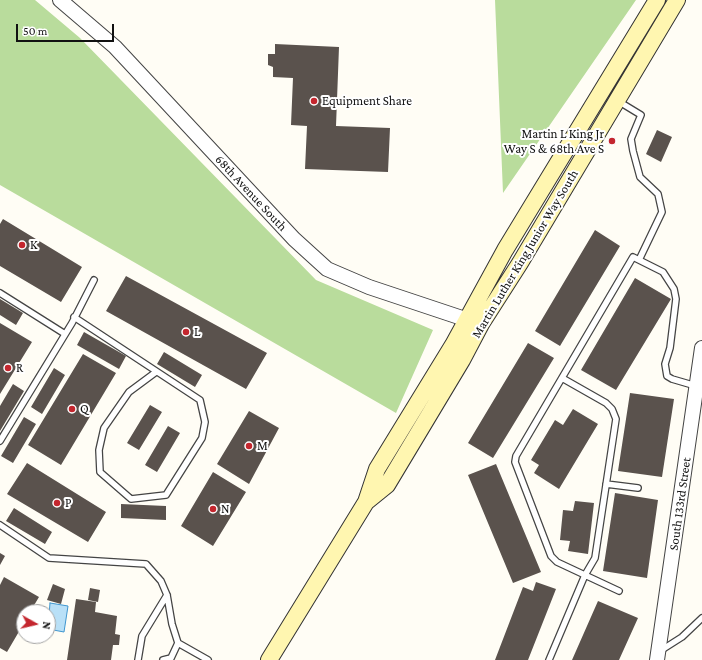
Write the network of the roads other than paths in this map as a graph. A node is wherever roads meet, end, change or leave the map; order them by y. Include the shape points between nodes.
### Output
1 (60, 0) edge
2 (656, 0) edge
3 (677, 0) edge
4 (616, 100) junction
5 (639, 260) junction
6 (94, 280) dead end
7 (0, 294) edge
8 (74, 317) junction
9 (474, 322) junction
10 (65, 334) junction
11 (702, 348) edge
12 (156, 372) junction
13 (562, 378) junction
14 (697, 386) junction
15 (0, 441) edge
16 (606, 484) junction
17 (638, 488) dead end
18 (0, 525) edge
19 (585, 575) junction
20 (619, 591) dead end
21 (167, 595) junction
22 (702, 618) edge
23 (178, 643) junction
24 (658, 656) edge
25 (173, 659) edge
26 (138, 660) edge
27 (163, 660) edge
28 (208, 660) edge
29 (269, 660) edge
30 (549, 660) edge

1 - 9 street, 68th Avenue South via 115,47 294,239 326,268 369,287
2 - 9 main road, Martin Luther King Junior Way South via 505,250
3 - 4 main road, Martin Luther King Junior Way South
4 - 5 lane via 642,115 631,139 633,151 640,177 658,194 662,212
4 - 9 main road, Martin Luther King Junior Way South via 524,257
5 - 13 lane via 634,257
5 - 14 lane via 662,272 674,289 676,299 666,364 667,376
6 - 8 lane
7 - 10 lane
8 - 10 lane
8 - 12 lane
9 - 29 main road, Martin Luther King Junior Way South via 462,360 387,485 366,502
10 - 15 lane
11 - 14 street, South 133rd Street
12 - 12 lane via 200,400 205,422 202,438 166,495 131,499 100,472 99,450 104,428 129,392
13 - 16 lane via 612,409 616,419
13 - 19 lane via 516,456 516,462 551,556 557,562
14 - 24 street, South 133rd Street
16 - 17 lane
16 - 19 lane via 595,558
18 - 21 lane via 49,558 146,564 161,581
19 - 20 lane
19 - 30 lane
21 - 23 lane
21 - 26 lane via 142,636
22 - 24 lane
23 - 25 lane
23 - 28 lane
25 - 27 lane

